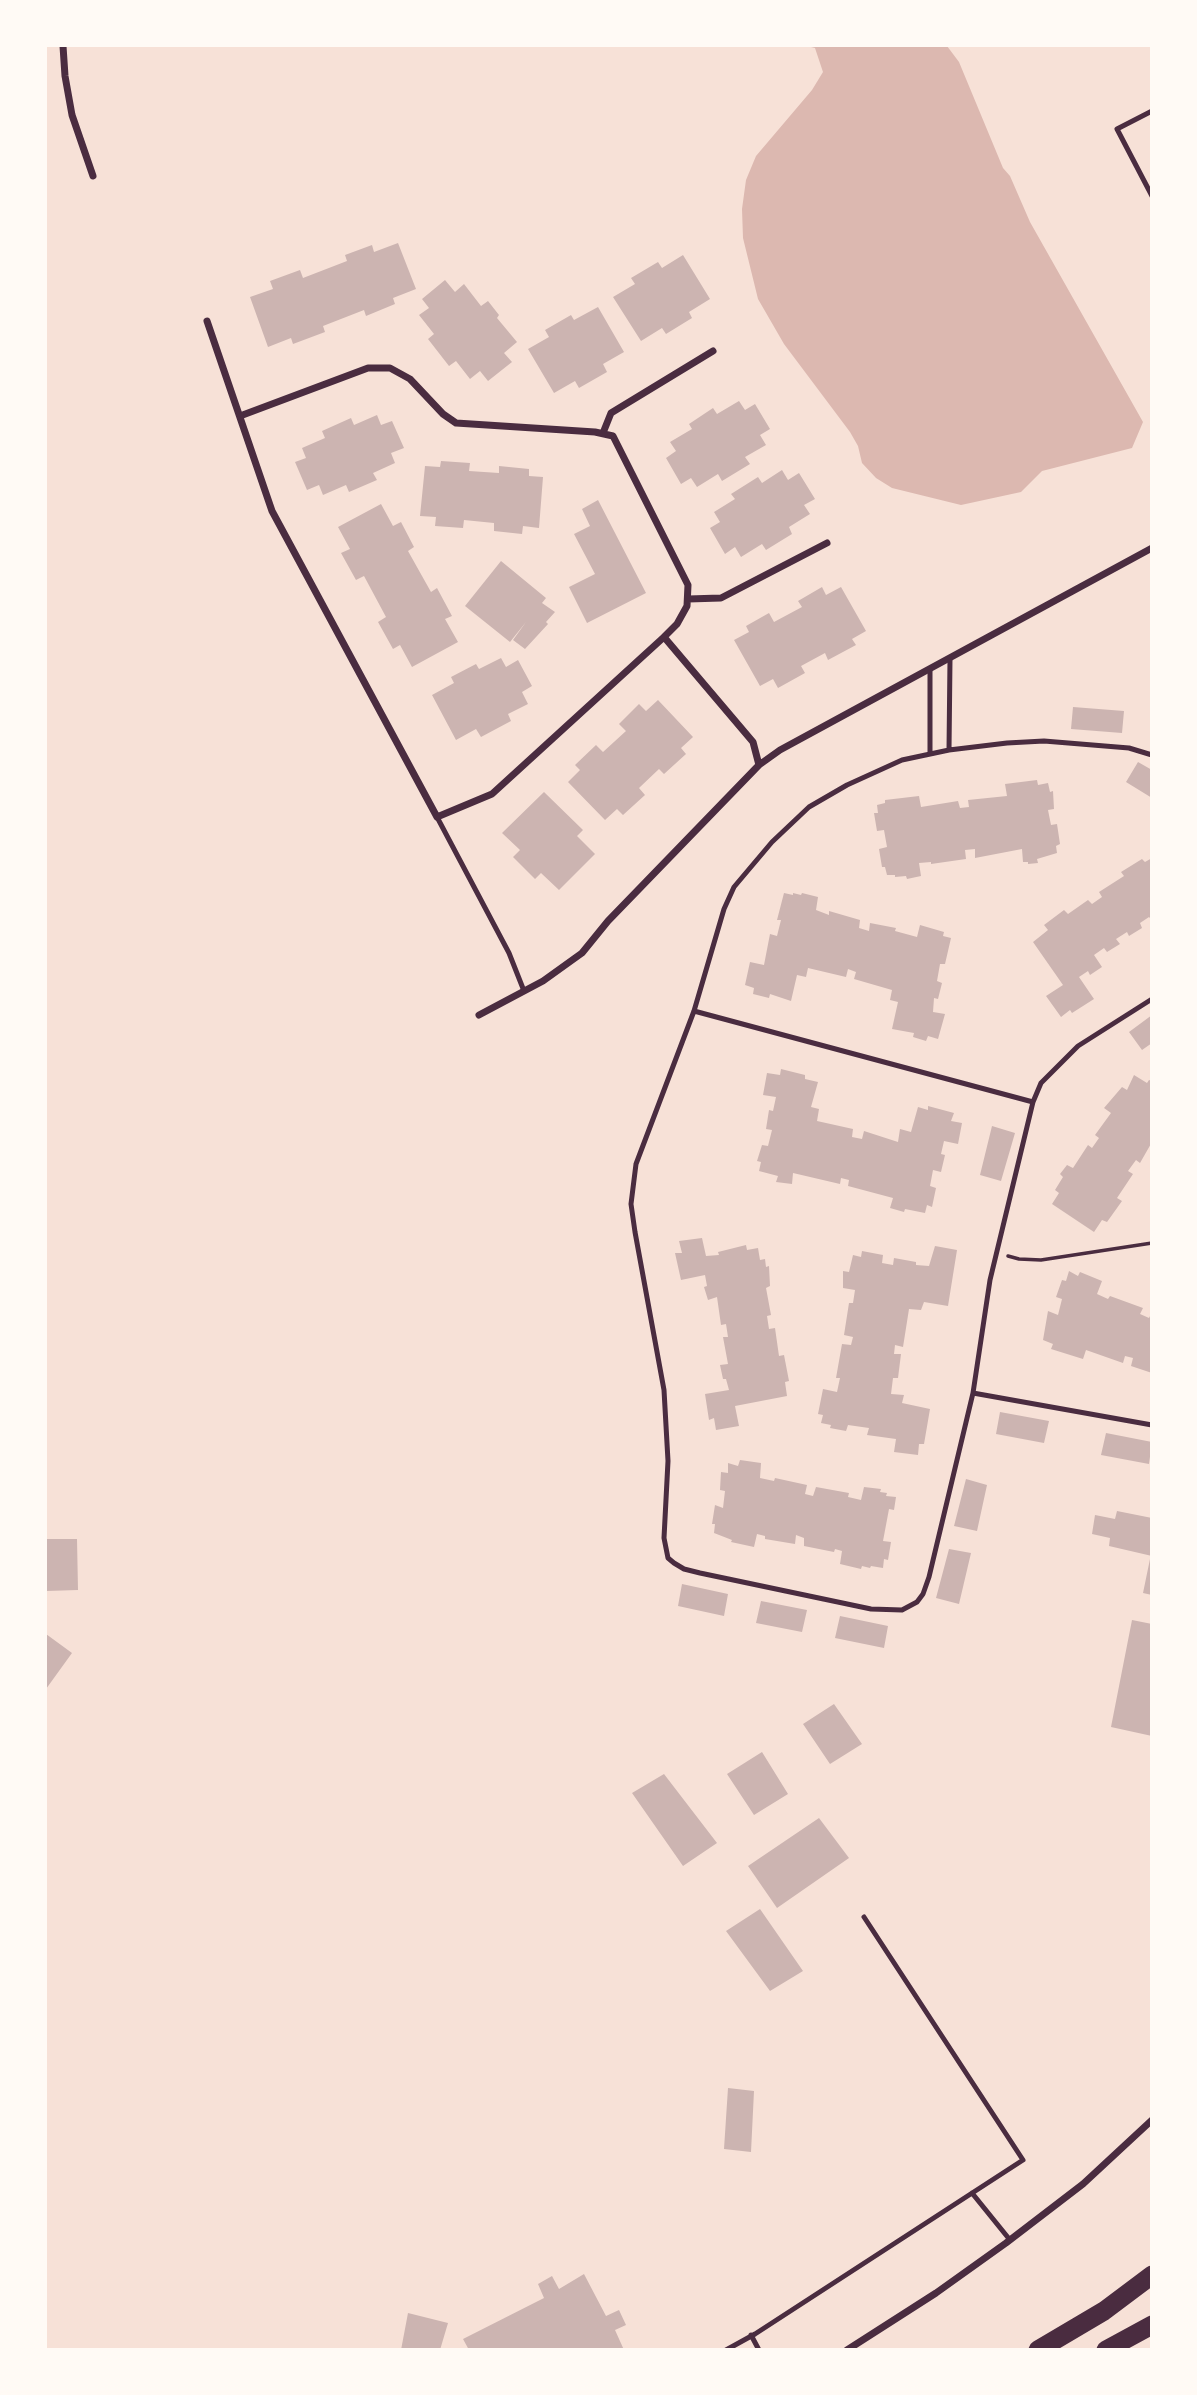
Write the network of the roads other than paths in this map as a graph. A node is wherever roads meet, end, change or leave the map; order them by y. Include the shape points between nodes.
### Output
1 (63, 46) edge
2 (1152, 111) edge
3 (93, 176) dead end
4 (1152, 196) edge
5 (207, 321) dead end
6 (713, 351) dead end
7 (240, 416) junction
8 (603, 433) junction
9 (827, 542) dead end
10 (1152, 548) edge
11 (688, 599) junction
12 (664, 637) junction
13 (950, 659) junction
14 (930, 669) junction
15 (949, 750) junction
16 (930, 753) junction
17 (1152, 755) edge
18 (759, 765) junction
19 (438, 817) junction
20 (524, 991) junction
21 (1152, 999) edge
22 (694, 1011) junction
23 (479, 1015) dead end
24 (1033, 1102) junction
25 (973, 1393) junction
26 (1152, 1425) edge
27 (864, 1917) dead end
28 (1152, 2120) edge
29 (972, 2193) junction
30 (1010, 2240) junction
31 (1152, 2275) edge
32 (1152, 2325) edge
33 (751, 2335) junction
34 (726, 2350) edge
35 (759, 2350) edge
36 (847, 2350) edge
37 (1038, 2350) edge
38 (1106, 2350) edge

1 - 3 street via 72,115
2 - 4 lane via 1117,129
5 - 7 street
6 - 8 street via 611,413
7 - 8 street via 368,368 390,368 410,379 456,423
7 - 19 street via 272,511
8 - 11 street via 613,436 620,449 688,585
9 - 11 street via 721,598
10 - 13 street
11 - 12 street via 677,624
12 - 18 street via 753,742
12 - 19 street via 492,794
13 - 14 street
13 - 15 lane
14 - 16 lane
14 - 18 street
15 - 16 lane
15 - 17 lane via 1044,741 1129,748
16 - 22 lane via 902,760 847,785 809,807 772,842 734,887
18 - 20 street via 582,953
19 - 20 lane
20 - 23 street
21 - 24 lane via 1078,1046 1041,1083
22 - 24 lane
22 - 25 lane via 636,1164 631,1204 664,1390 668,1461 664,1538 668,1558 684,1569 871,1609 910,1607 923,1594 929,1577
24 - 25 lane via 996,1253
25 - 26 lane
27 - 29 lane via 1023,2160
28 - 30 street via 1083,2184
29 - 30 lane
29 - 33 lane
30 - 36 street
31 - 37 highway via 1104,2311
32 - 38 highway
33 - 34 lane
33 - 35 lane

